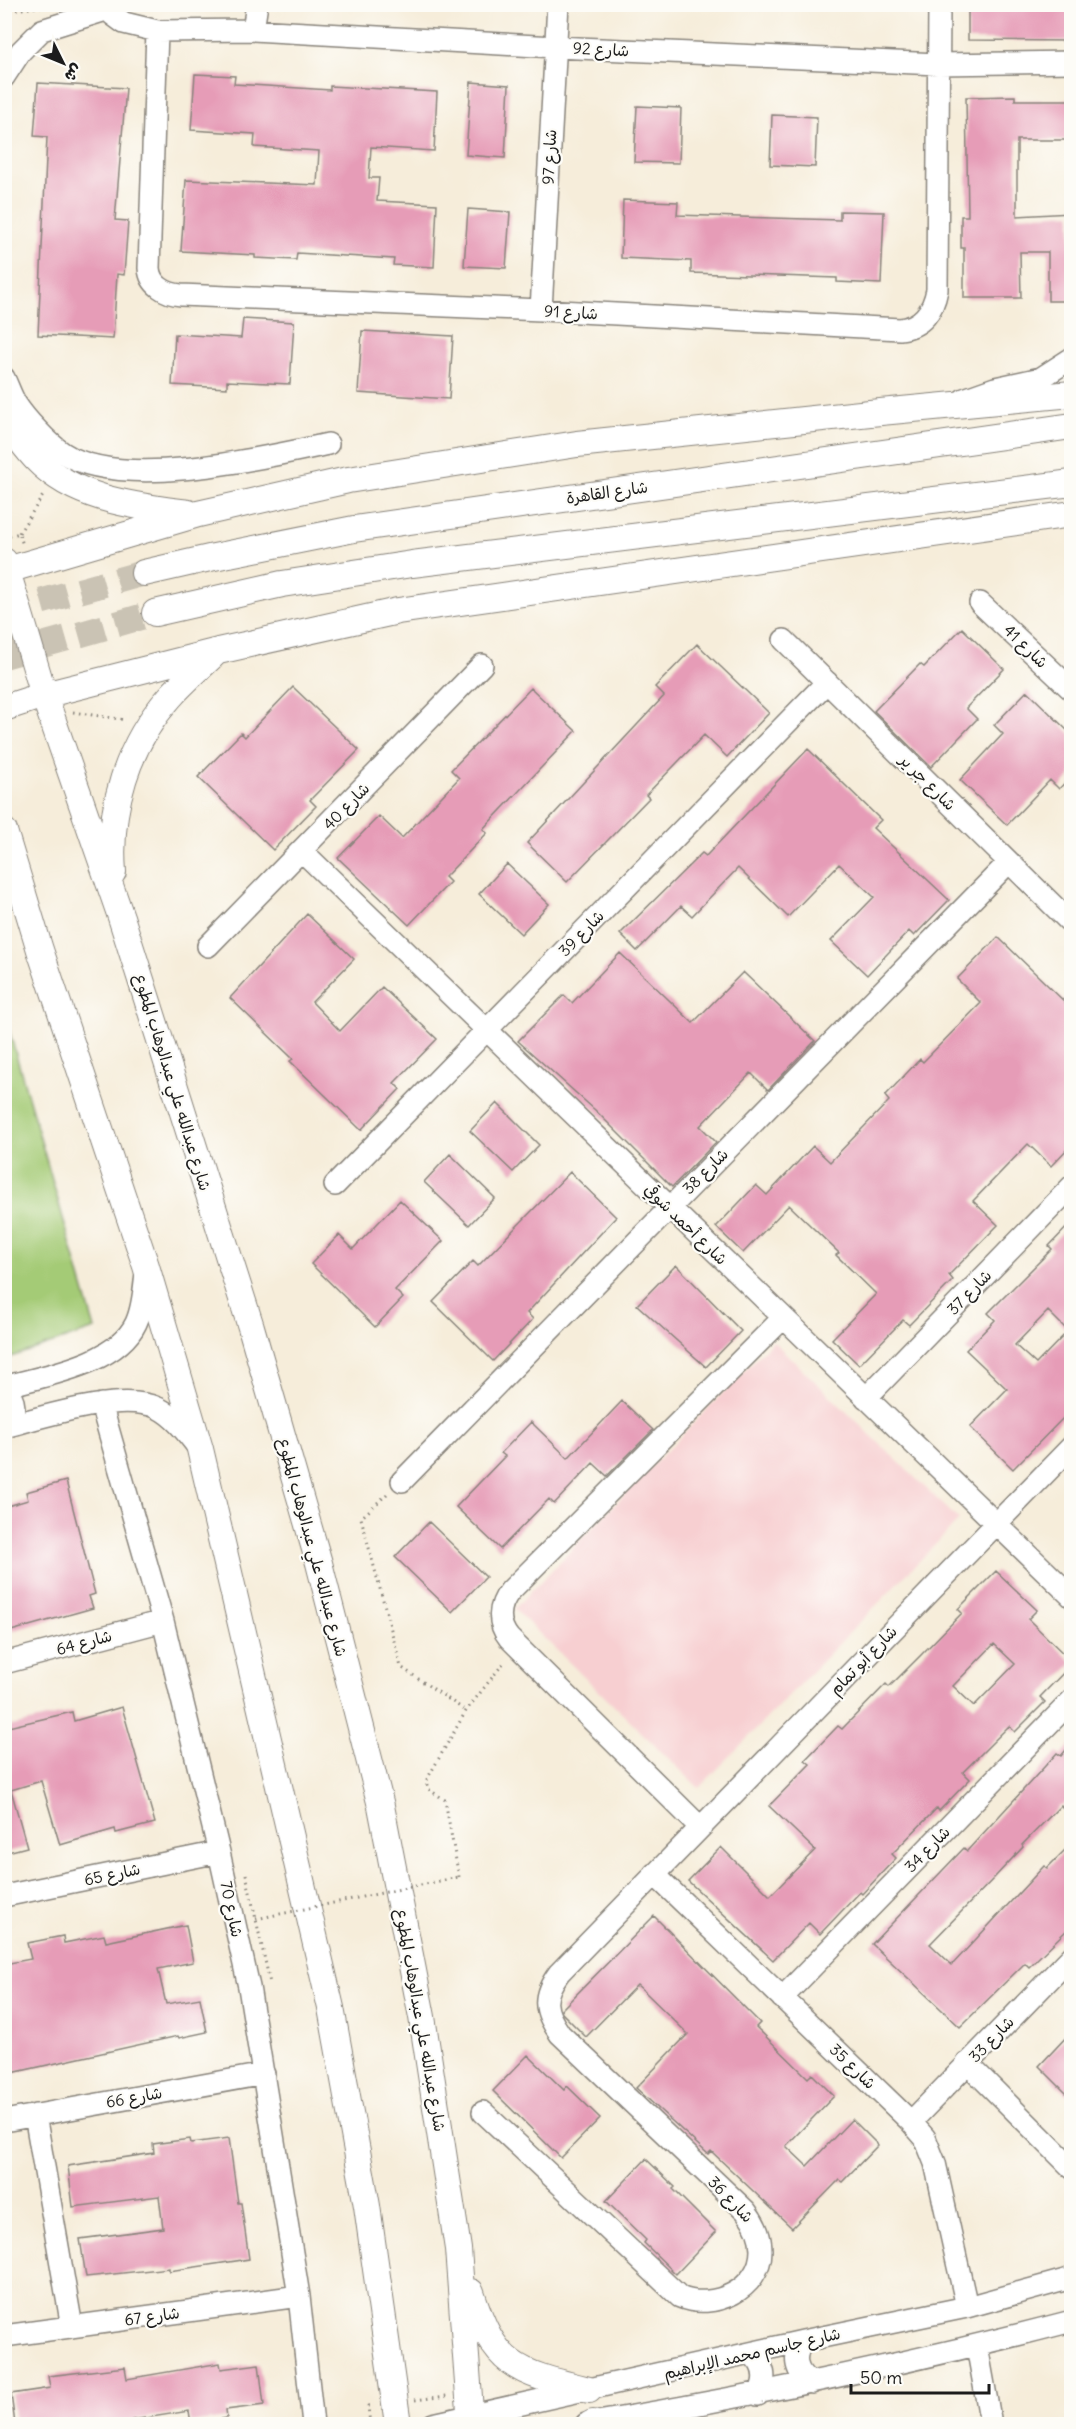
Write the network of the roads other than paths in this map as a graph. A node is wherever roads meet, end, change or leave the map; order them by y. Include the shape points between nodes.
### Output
1 (256, 4) edge
2 (558, 4) edge
3 (939, 4) edge
4 (108, 7) edge
5 (253, 30) junction
6 (157, 31) junction
7 (555, 47) junction
8 (1071, 62) edge
9 (938, 64) junction
10 (4, 77) edge
11 (541, 310) junction
12 (1071, 358) edge
13 (4, 378) edge
14 (1041, 378) junction
15 (1071, 378) edge
16 (1071, 394) edge
17 (951, 405) junction
18 (4, 418) edge
19 (1071, 426) edge
20 (328, 444) dead end
21 (1071, 483) edge
22 (198, 514) junction
23 (1071, 514) edge
24 (5, 567) edge
25 (144, 573) tunnel mouth
26 (980, 603) dead end
27 (154, 613) tunnel mouth
28 (783, 640) dead end
29 (218, 651) junction
30 (482, 665) dead end
31 (827, 682) junction
32 (1071, 690) edge
33 (44, 695) junction
34 (4, 708) edge
35 (4, 831) edge
36 (302, 851) junction
37 (1009, 862) junction
38 (4, 888) edge
39 (121, 917) junction
40 (1071, 924) edge
41 (208, 946) dead end
42 (40, 950) junction
43 (486, 1030) junction
44 (335, 1185) dead end
45 (1071, 1186) edge
46 (669, 1208) junction
47 (146, 1266) junction
48 (783, 1318) junction
49 (4, 1387) edge
50 (866, 1398) junction
51 (102, 1404) junction
52 (5, 1427) edge
53 (1071, 1446) edge
54 (200, 1449) junction
55 (402, 1481) road end
56 (996, 1524) junction
57 (1071, 1597) edge
58 (163, 1621) junction
59 (4, 1663) edge
60 (1071, 1700) edge
61 (700, 1827) junction
62 (219, 1852) junction
63 (654, 1874) junction
64 (4, 1896) edge
65 (1071, 1956) edge
66 (782, 1998) junction
67 (967, 2063) junction
68 (264, 2074) junction
69 (483, 2112) dead end
70 (35, 2115) junction
71 (4, 2121) edge
72 (911, 2122) junction
73 (1071, 2168) edge
74 (458, 2249) junction
75 (1071, 2278) edge
76 (299, 2296) junction
77 (967, 2307) junction
78 (1071, 2321) edge
79 (72, 2327) junction
80 (4, 2336) edge
81 (802, 2341) junction
82 (977, 2346) junction
83 (750, 2353) junction
84 (812, 2383) junction
85 (589, 2390) junction
86 (758, 2394) junction
87 (470, 2411) edge
88 (397, 2413) edge
89 (313, 2424) edge
90 (432, 2424) edge
91 (590, 2424) edge
92 (991, 2424) edge

1 - 5 street
2 - 7 street, شارع 97
3 - 9 street, شارع 91
4 - 6 street, شارع 92 via 131,25
4 - 10 street via 42,30 21,51
5 - 6 street, شارع 92
5 - 7 street, شارع 92
6 - 11 street, شارع 91 via 149,268 160,288 181,295
7 - 9 street, شارع 92
7 - 11 street, شارع 97
8 - 9 street, شارع 92
9 - 11 street, شارع 91 via 937,290 927,316 916,325 900,329
12 - 14 street
13 - 20 street via 16,404 44,436 63,453 88,464 128,470 180,468
14 - 15 street
14 - 17 street via 995,388
16 - 17 main road
17 - 22 main road via 577,444 348,480
18 - 22 main road via 36,459 55,476 79,488 124,504
19 - 25 main road, شارع القاهرة via 354,529
21 - 27 main road via 412,564 282,584
22 - 24 main road
23 - 29 main road via 488,596 398,611
24 - 33 main road, شارع عبدالله علي عبدالوهاب المطوع
26 - 32 street, شارع 41
28 - 31 street, شارع جر ير
29 - 33 main road
29 - 39 main road via 170,697 149,724 121,784 111,850
30 - 36 street, شارع 40
31 - 37 street, شارع جر ير
31 - 43 street, شارع 39
33 - 34 main road
33 - 39 main road, شارع عبدالله علي عبدالوهاب المطوع
35 - 42 main road
36 - 41 street, شارع 40
36 - 43 street, شارع أحمد شوقي
37 - 40 street, شارع جر ير
37 - 46 street, شارع 38
38 - 42 main road
39 - 74 main road, شارع عبدالله علي عبدالوهاب المطوع via 254,1338 320,1563 381,1806 418,1994
42 - 47 main road
43 - 44 street, شارع 39
43 - 46 street, شارع أحمد شوقي
45 - 50 street, شارع 37
46 - 48 street, شارع أحمد شوقي
46 - 55 street, شارع 38
47 - 49 street via 140,1313 120,1345 99,1359
47 - 54 main road
48 - 50 street, شارع أحمد شوقي
48 - 61 street via 505,1598 500,1613 504,1631 517,1646
49 - 52 street via 15,1406
50 - 56 street, شارع أحمد شوقي
51 - 52 street
51 - 54 street via 130,1401 159,1408
51 - 58 street, شارع 70
53 - 56 street, شارع أبو تمام
54 - 88 main road via 331,2008 367,2206
56 - 57 street, شارع أحمد شوقي
56 - 61 street, شارع أبو تمام
58 - 59 street, شارع 64
58 - 62 street, شارع 70
60 - 66 street, شارع 34
61 - 63 street, شارع أبو تمام
62 - 64 street, شارع 65
62 - 68 street, شارع 70
63 - 66 street, شارع 35
63 - 69 street, شارع 36 via 559,1972 547,1994 549,2015 566,2040 746,2211 759,2236 761,2251 755,2272 739,2289 717,2301 692,2302 680,2297
65 - 67 street, شارع 33
66 - 72 street, شارع 35
67 - 72 street, شارع 33
67 - 73 street
68 - 70 street, شارع 66
68 - 76 street, شارع 70
70 - 71 street, شارع 66
70 - 79 street
72 - 77 street, شارع 35 via 925,2138 935,2163
74 - 85 main road via 481,2322 502,2355 530,2374
74 - 87 main road, شارع عبدالله علي عبدالوهاب المطوع
75 - 77 street, شارع جاسم محمد الإبراهيم
76 - 79 street, شارع 67
76 - 89 street, شارع 70
77 - 81 street, شارع جاسم محمد الإبراهيم
78 - 82 street
79 - 80 street, شارع 67
81 - 83 street, شارع جاسم محمد الإبراهيم
81 - 84 street via 796,2364
82 - 84 street
82 - 92 street
83 - 85 street, شارع جاسم محمد الإبراهيم
83 - 86 street via 764,2372
84 - 86 street
85 - 87 street, شارع جاسم محمد الإبراهيم
86 - 91 street
87 - 90 street, شارع جاسم محمد الإبراهيم

